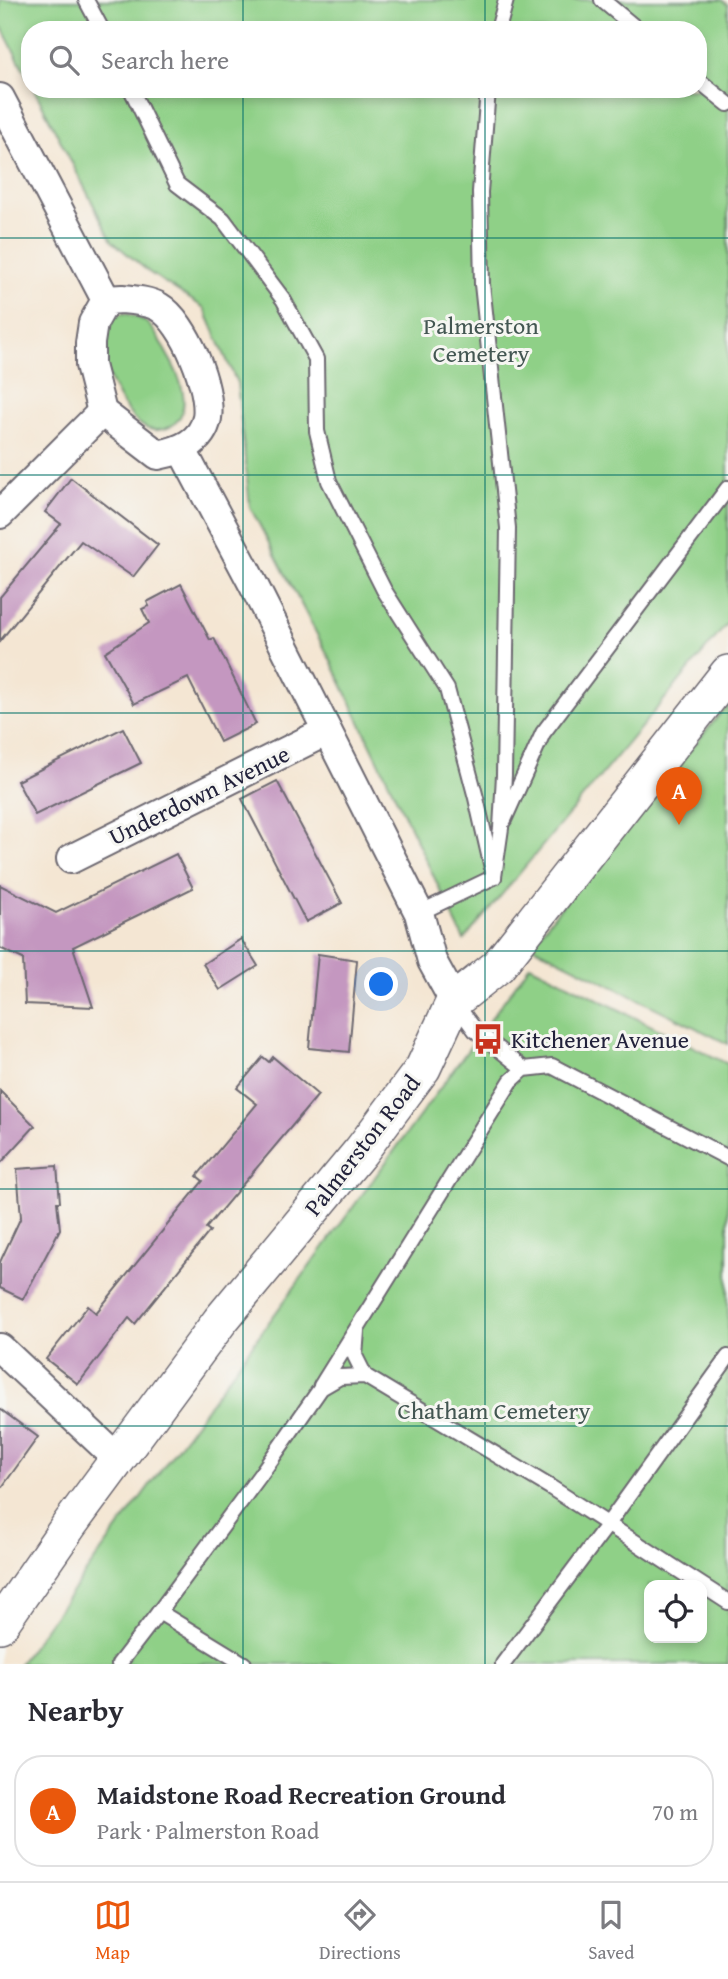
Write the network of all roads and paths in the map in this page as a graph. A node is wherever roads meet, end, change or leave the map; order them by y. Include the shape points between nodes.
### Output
1 (86, 0) edge
2 (506, 0) edge
3 (602, 0) edge
4 (97, 21) edge
5 (500, 21) edge
6 (627, 21) edge
7 (707, 87) edge
8 (0, 98) edge
9 (135, 98) edge
10 (487, 98) edge
11 (728, 104) edge
12 (106, 300) junction
13 (102, 412) junction
14 (182, 450) junction
15 (728, 488) edge
16 (0, 514) edge
17 (728, 673) edge
18 (327, 731) junction
19 (501, 828) junction
20 (71, 859) dead end
21 (494, 877) junction
22 (419, 913) junction
23 (454, 1001) junction
24 (524, 1069) junction
25 (728, 1157) edge
26 (358, 1328) junction
27 (0, 1348) edge
28 (728, 1357) edge
29 (365, 1376) junction
30 (321, 1388) junction
31 (118, 1459) junction
32 (608, 1524) junction
33 (728, 1602) edge
34 (159, 1612) junction
35 (0, 1625) edge
36 (119, 1664) edge
37 (244, 1664) edge
38 (503, 1664) edge

1 - 4 lane
2 - 5 lane
3 - 6 lane
7 - 11 lane
8 - 12 street
9 - 21 lane via 177,184 223,219 283,299 316,359 317,430 329,481 384,590 447,690
10 - 19 lane via 480,192 482,284 508,528
12 - 13 street via 93,323 90,343 90,365
12 - 14 street via 159,307 197,360 207,418 198,436
13 - 14 street via 158,455
13 - 16 street
14 - 18 street
15 - 19 lane via 543,733
17 - 23 street, Palmerston Road via 498,966
18 - 20 street, Underdown Avenue
18 - 22 street
19 - 21 lane
21 - 22 lane
22 - 23 street via 432,961
23 - 24 lane via 475,1030
23 - 31 street, Palmerston Road via 423,1068 361,1151 220,1321
24 - 25 lane via 552,1066
24 - 26 lane via 511,1081
26 - 29 lane via 355,1356
26 - 30 lane
27 - 31 street
28 - 32 lane
29 - 30 lane via 340,1377
29 - 32 lane
30 - 34 lane
31 - 35 street, Palmerston Road
32 - 33 lane
32 - 38 lane
34 - 36 lane
34 - 37 lane

